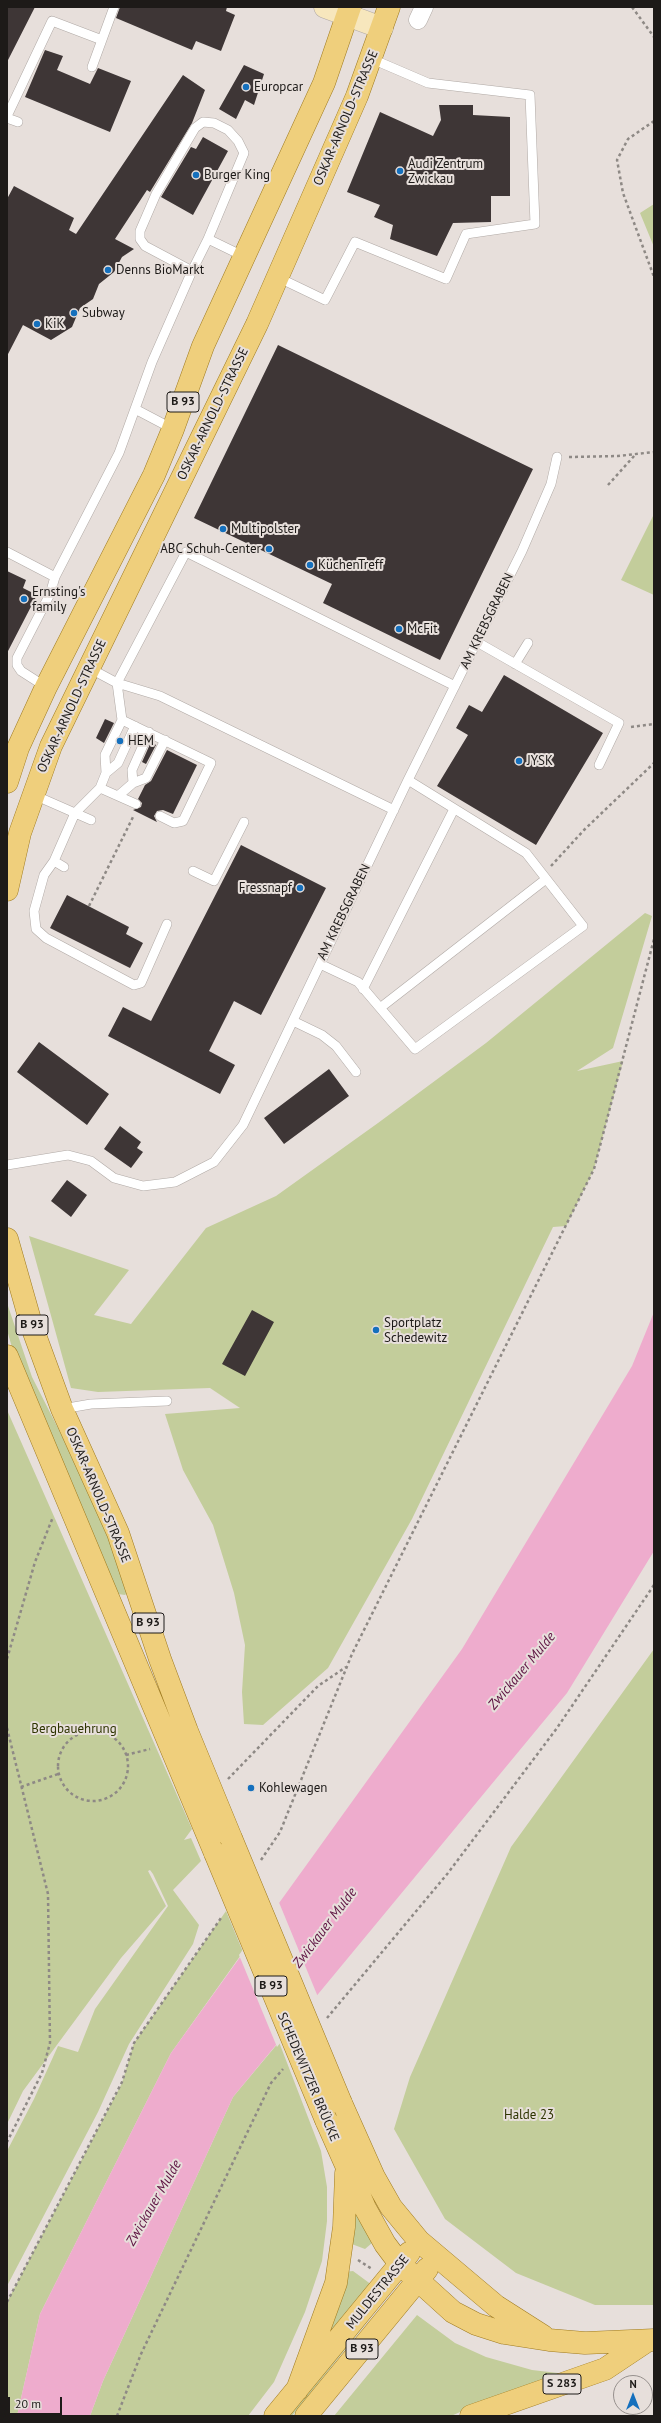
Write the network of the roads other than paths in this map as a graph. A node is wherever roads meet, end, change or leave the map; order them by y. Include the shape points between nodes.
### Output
1 (114, 7) edge
2 (325, 7) edge
3 (389, 7) edge
4 (349, 12) edge
5 (382, 28) junction
6 (102, 40) junction
7 (372, 59) junction
8 (92, 67) dead end
9 (7, 117) edge
10 (18, 122) dead end
11 (208, 239) junction
12 (243, 256) junction
13 (192, 271) junction
14 (277, 277) junction
15 (135, 409) junction
16 (174, 429) junction
17 (557, 457) road end
18 (7, 552) edge
19 (55, 577) junction
20 (477, 642) junction
21 (528, 642) dead end
22 (515, 664) junction
23 (89, 668) junction
24 (117, 683) junction
25 (455, 686) junction
26 (46, 687) junction
27 (122, 720) junction
28 (135, 726) junction
29 (149, 732) junction
30 (166, 740) junction
31 (599, 765) dead end
32 (106, 773) junction
33 (408, 780) junction
34 (7, 782) edge
35 (133, 783) junction
36 (100, 788) junction
37 (32, 795) junction
38 (118, 796) junction
39 (136, 808) road end
40 (454, 809) junction
41 (394, 810) junction
42 (75, 813) junction
43 (160, 816) dead end
44 (91, 820) dead end
45 (244, 822) dead end
46 (54, 861) junction
47 (64, 867) dead end
48 (193, 871) dead end
49 (545, 877) junction
50 (7, 890) edge
51 (167, 924) dead end
52 (320, 964) junction
53 (364, 989) junction
54 (380, 1008) junction
55 (293, 1021) junction
56 (356, 1072) dead end
57 (7, 1165) edge
58 (7, 1239) edge
59 (7, 1356) edge
60 (167, 1401) dead end
61 (62, 1409) junction
62 (231, 1838) joint
63 (346, 2168) junction
64 (419, 2241) junction
65 (436, 2258) junction
66 (400, 2264) junction
67 (417, 2281) junction
68 (549, 2340) junction
69 (651, 2340) edge
70 (297, 2390) junction
71 (275, 2416) edge
72 (306, 2416) edge
73 (471, 2416) edge

1 - 6 lane
2 - 4 main road
3 - 5 main road, B 93
4 - 5 main road
4 - 12 main road, OSKAR-ARNOLD-STRASSE / B 93 via 324,82
5 - 7 main road, OSKAR-ARNOLD-STRASSE / B 93
6 - 8 lane
6 - 9 lane via 52,21
7 - 14 main road, OSKAR-ARNOLD-STRASSE / B 93
7 - 14 lane via 428,83 530,95 535,224 466,234 446,279 355,242 325,300
9 - 10 lane
11 - 12 lane
11 - 13 lane
11 - 13 lane via 244,153 228,130 214,123 203,122 195,128 156,194 140,231 140,239 145,246
12 - 16 main road, OSKAR-ARNOLD-STRASSE / B 93 via 203,346
13 - 15 lane via 157,349
14 - 23 main road, OSKAR-ARNOLD-STRASSE / B 93 via 257,324
15 - 16 lane
15 - 19 lane via 119,453
16 - 26 main road, OSKAR-ARNOLD-STRASSE / B 93 via 154,475
17 - 20 lane, AM KREBSGRABEN via 551,484 522,551
18 - 19 lane
19 - 26 lane via 50,594 17,658 17,665 21,671
20 - 22 lane
20 - 25 lane, AM KREBSGRABEN
21 - 22 lane
22 - 31 lane via 619,723
23 - 24 lane
23 - 37 main road, OSKAR-ARNOLD-STRASSE / B 93 via 51,746
24 - 25 lane via 186,552
24 - 27 lane
24 - 41 lane via 160,696
25 - 33 lane, AM KREBSGRABEN
26 - 34 main road, OSKAR-ARNOLD-STRASSE / B 93 via 18,748
27 - 28 lane
27 - 32 lane via 105,755
28 - 29 lane
28 - 32 lane via 118,763
29 - 30 lane
29 - 35 lane via 132,770
30 - 35 lane via 146,778
30 - 43 lane via 211,763 183,821 174,823
32 - 36 lane
33 - 40 lane
33 - 41 lane, AM KREBSGRABEN
35 - 38 lane
36 - 38 lane
36 - 42 lane
37 - 42 lane
37 - 50 main road, OSKAR-ARNOLD-STRASSE / B 93
38 - 39 lane
40 - 49 lane via 526,853
40 - 53 lane
41 - 52 lane, AM KREBSGRABEN
42 - 44 lane
42 - 46 lane
45 - 48 lane via 214,882
46 - 47 lane
46 - 51 lane via 44,876 34,911 36,929 46,938 134,985 141,982
49 - 54 lane
49 - 54 lane via 583,926 415,1049
52 - 53 lane via 358,982
52 - 55 lane, AM KREBSGRABEN
53 - 54 lane
55 - 56 lane via 322,1035 336,1046
55 - 57 lane, AM KREBSGRABEN via 243,1125 214,1162 175,1182 143,1186 114,1178 91,1161 68,1155
58 - 61 main road, OSKAR-ARNOLD-STRASSE / B 93 via 32,1327
59 - 63 main road, SCHEDEWITZER BRÜCKE / B 93, bridge
60 - 61 lane via 91,1404
61 - 62 main road, OSKAR-ARNOLD-STRASSE / B 93 via 118,1533 160,1659
62 - 64 main road, SCHEDEWITZER BRÜCKE / B 93, bridge via 377,2183 391,2207
63 - 66 main road, B 93 via 378,2234
63 - 70 main road, B 93 via 344,2227 336,2283
64 - 65 main road, B 93
64 - 66 main road, MULDESTRASSE / B 93
65 - 67 main road, MULDESTRASSE / B 93
65 - 68 main road via 496,2306
66 - 67 main road, B 93
66 - 70 main road, MULDESTRASSE / B 93
67 - 68 main road via 453,2312 476,2324 504,2333
67 - 72 main road, MULDESTRASSE / B 93
68 - 69 main road via 584,2343
69 - 73 main road, S 283 via 605,2369
70 - 71 main road, MULDESTRASSE / B 93

